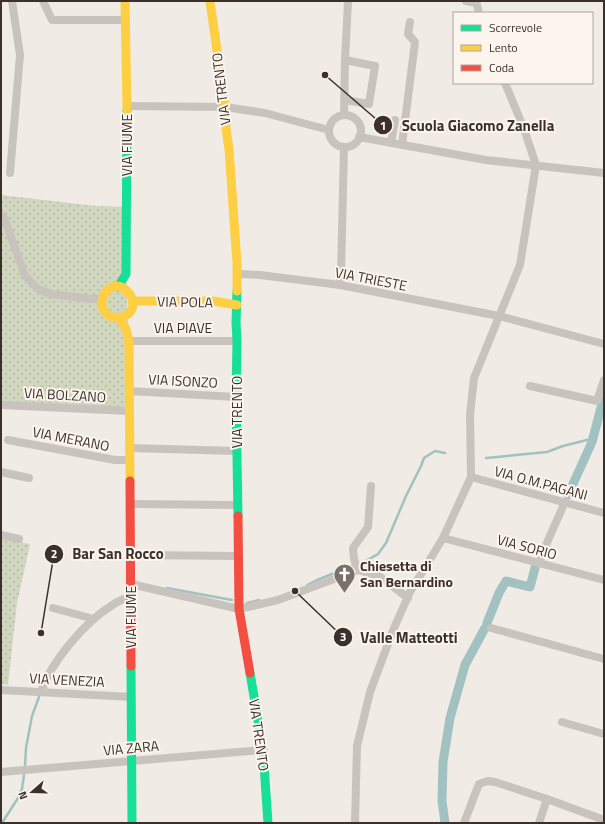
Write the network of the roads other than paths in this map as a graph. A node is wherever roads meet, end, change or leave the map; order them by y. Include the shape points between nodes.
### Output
1 (12, 1) edge
2 (43, 1) edge
3 (125, 1) edge
4 (210, 1) edge
5 (348, 1) edge
6 (466, 1) edge
7 (476, 2) edge
8 (478, 12) edge
9 (126, 20) junction
10 (410, 22) dead end
11 (345, 60) junction
12 (505, 84) edge
13 (345, 100) junction
14 (127, 106) junction
15 (225, 108) junction
16 (344, 115) junction
17 (395, 120) dead end
18 (329, 130) junction
19 (359, 137) junction
20 (390, 143) junction
21 (402, 145) junction
22 (344, 147) junction
23 (536, 165) junction
24 (10, 173) dead end
25 (604, 173) edge
26 (1, 215) edge
27 (237, 274) junction
28 (340, 285) junction
29 (118, 287) junction
30 (102, 299) junction
31 (133, 301) junction
32 (237, 305) junction
33 (500, 316) junction
34 (119, 318) junction
35 (129, 341) junction
36 (237, 341) junction
37 (604, 344) edge
38 (604, 380) edge
39 (530, 386) dead end
40 (129, 391) junction
41 (236, 397) junction
42 (1, 405) edge
43 (129, 411) junction
44 (8, 440) dead end
45 (129, 448) junction
46 (237, 451) junction
47 (130, 460) junction
48 (1, 472) edge
49 (29, 478) dead end
50 (471, 478) junction
51 (371, 486) dead end
52 (565, 502) junction
53 (131, 504) junction
54 (238, 505) junction
55 (604, 513) edge
56 (1, 535) edge
57 (443, 538) junction
58 (19, 539) dead end
59 (130, 555) junction
60 (238, 556) junction
61 (539, 563) junction
62 (358, 570) junction
63 (604, 580) edge
64 (132, 584) junction
65 (131, 598) junction
66 (408, 598) junction
67 (53, 608) dead end
68 (239, 609) junction
69 (94, 619) junction
70 (491, 628) dead end
71 (604, 659) edge
72 (1, 690) edge
73 (41, 692) junction
74 (132, 697) junction
75 (562, 722) dead end
76 (604, 734) edge
77 (264, 750) junction
78 (132, 761) junction
79 (1, 772) edge
80 (547, 799) junction
81 (598, 820) edge
82 (132, 823) edge
83 (268, 823) edge
84 (355, 823) edge
85 (464, 823) edge
86 (539, 823) edge

1 - 24 street via 20,55
2 - 9 street via 52,20
3 - 9 street, VIA FIUME
4 - 15 street, VIA TRENTO
5 - 11 street
6 - 7 street
7 - 8 street
9 - 14 street, VIA FIUME
10 - 21 street via 408,34 415,42
11 - 13 street
11 - 13 street via 375,66 369,104
12 - 23 street
13 - 16 street
14 - 15 street
14 - 29 street, VIA FIUME via 126,274
15 - 18 street via 265,113
15 - 27 street, VIA TRENTO
16 - 18 street via 330,124
16 - 19 street via 358,123
17 - 20 street
18 - 22 street via 332,142
19 - 20 street
19 - 22 street via 350,147
20 - 21 street
21 - 23 street via 486,160
22 - 28 street
23 - 25 street
23 - 33 street via 520,265
26 - 30 street via 25,276 38,288 50,294
27 - 28 street, VIA TRIESTE
27 - 32 street, VIA TRENTO
28 - 33 street, VIA TRIESTE
29 - 30 street via 108,290
29 - 31 street via 129,291
30 - 34 street via 103,310 111,317
31 - 32 street, VIA POLA via 213,301
31 - 34 street via 131,311
32 - 36 street, VIA TRENTO
33 - 37 street, VIA TRIESTE
33 - 50 street via 474,378 470,416
34 - 35 street, VIA FIUME via 126,329
35 - 36 street, VIA PIAVE
35 - 40 street, VIA FIUME
36 - 41 street, VIA TRENTO
38 - 39 street via 597,401
40 - 41 street, VIA ISONZO
40 - 43 street, VIA FIUME
41 - 46 street, VIA TRENTO
42 - 43 street, VIA BOLZANO
43 - 45 street, VIA FIUME
44 - 47 street, VIA MERANO via 115,460
45 - 46 street
45 - 47 street, VIA FIUME
46 - 54 street, VIA TRENTO
47 - 53 street, VIA FIUME
48 - 49 street
50 - 52 street, VIA O.M.PAGANI
50 - 57 street
51 - 62 street via 368,527 353,548
52 - 55 street, VIA O.M.PAGANI
52 - 61 street
53 - 54 street
53 - 59 street, VIA FIUME
54 - 60 street, VIA TRENTO
56 - 58 street
57 - 61 street, VIA SORIO
57 - 66 street
59 - 60 street
59 - 64 street, VIA FIUME
60 - 68 street, VIA TRENTO
61 - 63 street, VIA SORIO
62 - 66 street via 379,576
62 - 68 street via 278,600
64 - 65 street, VIA FIUME
64 - 68 street
65 - 69 street via 122,599
65 - 74 street, VIA FIUME
66 - 84 street via 370,692 357,746
67 - 69 street
68 - 77 street, VIA TRENTO
69 - 73 street via 62,654 44,682
70 - 71 street
72 - 73 street, VIA VENEZIA
73 - 74 street, VIA VENEZIA
74 - 78 street, VIA FIUME
75 - 76 street
77 - 78 street, VIA ZARA
77 - 83 street, VIA TRENTO
78 - 79 street, VIA ZARA
78 - 82 street, VIA FIUME
80 - 81 street
80 - 85 street via 494,782 483,782 479,784
80 - 86 street

